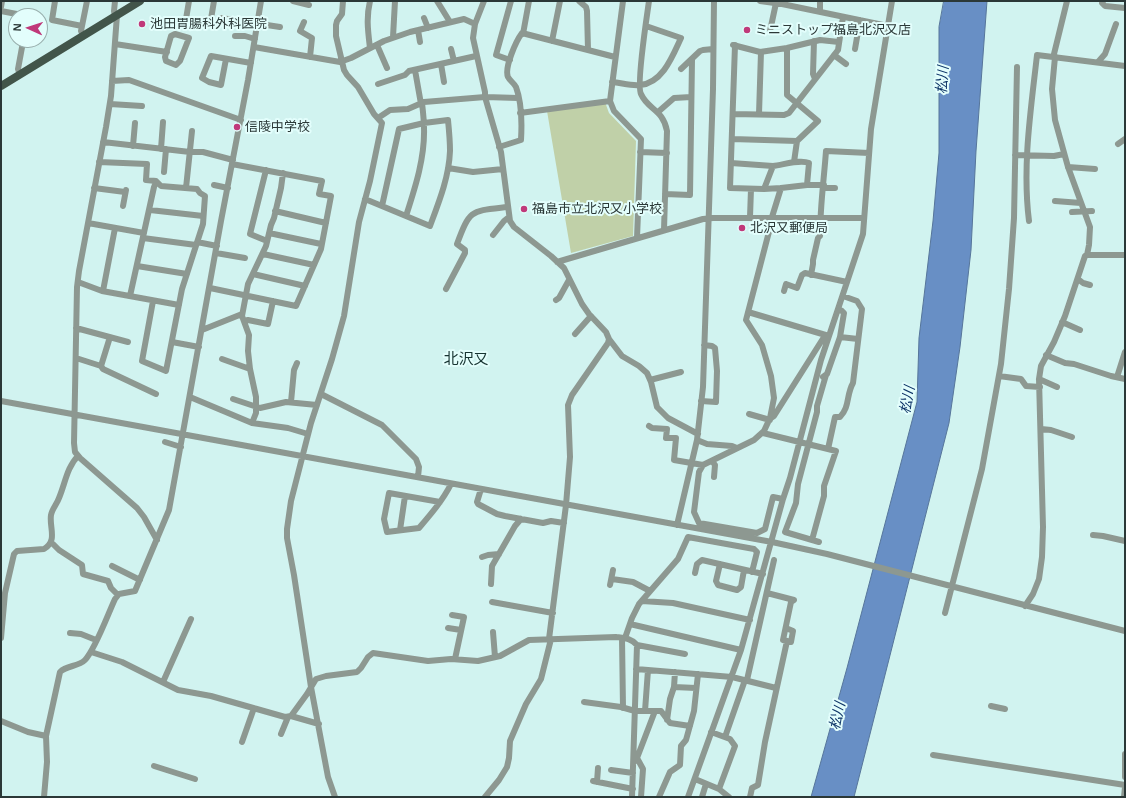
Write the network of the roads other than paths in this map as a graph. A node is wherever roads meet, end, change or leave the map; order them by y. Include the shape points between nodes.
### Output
1 (2, 1) edge
2 (55, 1) edge
3 (87, 1) edge
4 (115, 1) edge
5 (140, 1) edge
6 (189, 1) edge
7 (214, 1) edge
8 (261, 1) edge
9 (294, 1) edge
10 (343, 1) edge
11 (370, 1) edge
12 (396, 1) edge
13 (437, 1) edge
14 (484, 1) edge
15 (511, 1) edge
16 (529, 1) edge
17 (560, 1) edge
18 (579, 1) edge
19 (623, 1) edge
20 (649, 1) edge
21 (714, 1) edge
22 (760, 1) edge
23 (820, 1) edge
24 (892, 1) edge
25 (1067, 1) edge
26 (1103, 1) edge
27 (769, 2) edge
28 (776, 3) junction
29 (309, 5) dead end
30 (1, 7) edge
31 (1125, 8) edge
32 (820, 12) junction
33 (116, 16) junction
34 (844, 17) junction
35 (221, 18) dead end
36 (424, 18) dead end
37 (186, 19) dead end
38 (860, 20) junction
39 (304, 22) dead end
40 (450, 22) junction
41 (258, 24) junction
42 (475, 24) junction
43 (1116, 24) dead end
44 (210, 25) dead end
45 (82, 26) junction
46 (646, 26) junction
47 (888, 26) junction
48 (280, 27) dead end
49 (428, 28) junction
50 (418, 30) junction
51 (770, 31) dead end
52 (523, 34) junction
53 (83, 36) junction
54 (235, 36) dead end
55 (393, 37) junction
56 (255, 39) junction
57 (552, 41) junction
58 (814, 41) junction
59 (420, 42) dead end
60 (839, 42) junction
61 (115, 44) junction
62 (377, 45) junction
63 (254, 47) junction
64 (22, 48) edge
65 (370, 48) junction
66 (787, 48) junction
67 (713, 49) junction
68 (855, 49) dead end
69 (451, 50) dead end
70 (588, 50) junction
71 (167, 52) junction
72 (761, 52) junction
73 (834, 55) junction
74 (476, 56) junction
75 (310, 57) junction
76 (616, 57) junction
77 (1055, 57) junction
78 (226, 59) junction
79 (510, 60) junction
80 (692, 60) junction
81 (454, 61) junction
82 (342, 62) junction
83 (1098, 62) junction
84 (251, 63) junction
85 (441, 64) junction
86 (846, 64) dead end
87 (1125, 66) edge
88 (1017, 67) dead end
89 (387, 68) dead end
90 (681, 69) dead end
91 (415, 70) junction
92 (20, 75) junction
93 (815, 79) junction
94 (112, 81) junction
95 (444, 82) dead end
96 (612, 82) junction
97 (378, 84) dead end
98 (640, 85) junction
99 (1, 86) edge
100 (485, 97) junction
101 (691, 97) junction
102 (518, 98) junction
103 (610, 101) junction
104 (110, 104) junction
105 (421, 104) junction
106 (796, 104) junction
107 (142, 106) dead end
108 (658, 112) junction
109 (520, 113) junction
110 (733, 114) junction
111 (759, 114) junction
112 (378, 118) junction
113 (240, 120) junction
114 (163, 122) dead end
115 (135, 123) dead end
116 (424, 123) junction
117 (192, 131) dead end
118 (732, 139) junction
119 (1125, 139) edge
120 (103, 142) junction
121 (797, 142) junction
122 (1118, 144) dead end
123 (133, 146) junction
124 (499, 147) junction
125 (163, 149) junction
126 (190, 152) junction
127 (640, 152) junction
128 (667, 153) junction
129 (869, 153) junction
130 (1064, 154) junction
131 (1015, 155) junction
132 (1028, 156) junction
133 (99, 162) junction
134 (233, 162) junction
135 (794, 162) junction
136 (731, 163) junction
137 (773, 166) junction
138 (448, 168) junction
139 (1068, 168) junction
140 (503, 169) junction
141 (1095, 169) dead end
142 (266, 170) junction
143 (164, 172) dead end
144 (283, 174) junction
145 (156, 182) junction
146 (214, 185) dead end
147 (807, 185) junction
148 (823, 186) junction
149 (94, 188) junction
150 (186, 188) junction
151 (228, 188) junction
152 (781, 188) junction
153 (835, 188) dead end
154 (751, 189) junction
155 (764, 189) junction
156 (665, 194) junction
157 (365, 199) junction
158 (1055, 201) dead end
159 (1081, 203) junction
160 (123, 206) dead end
161 (382, 206) junction
162 (507, 207) junction
163 (150, 210) junction
164 (275, 210) junction
165 (1092, 211) dead end
166 (1072, 212) dead end
167 (1084, 212) junction
168 (204, 216) junction
169 (406, 216) junction
170 (509, 217) junction
171 (708, 218) junction
172 (750, 218) junction
173 (772, 218) junction
174 (864, 218) junction
175 (820, 219) junction
176 (1029, 221) dead end
177 (88, 223) junction
178 (326, 223) junction
179 (115, 228) junction
180 (664, 230) junction
181 (269, 234) junction
182 (144, 235) junction
183 (493, 235) dead end
184 (637, 238) junction
185 (267, 241) junction
186 (197, 244) junction
187 (321, 244) junction
188 (217, 246) junction
189 (216, 253) junction
190 (263, 254) junction
191 (1087, 255) junction
192 (1125, 255) edge
193 (245, 258) dead end
194 (557, 262) junction
195 (314, 265) junction
196 (137, 266) junction
197 (187, 274) junction
198 (253, 274) junction
199 (811, 275) junction
200 (1078, 279) junction
201 (569, 280) junction
202 (78, 282) junction
203 (848, 282) junction
204 (305, 286) junction
205 (1090, 286) dead end
206 (210, 288) junction
207 (446, 289) dead end
208 (784, 290) dead end
209 (103, 291) junction
210 (130, 296) junction
211 (246, 296) junction
212 (843, 296) junction
213 (556, 300) dead end
214 (153, 301) junction
215 (273, 301) junction
216 (179, 305) junction
217 (838, 309) junction
218 (748, 312) junction
219 (242, 314) junction
220 (591, 316) junction
221 (244, 321) junction
222 (1062, 322) junction
223 (76, 328) junction
224 (202, 330) junction
225 (1080, 330) dead end
226 (574, 334) dead end
227 (829, 336) junction
228 (110, 337) junction
229 (840, 337) junction
230 (608, 339) junction
231 (858, 339) junction
232 (128, 342) dead end
233 (172, 342) junction
234 (704, 345) junction
235 (199, 347) junction
236 (614, 348) junction
237 (1125, 352) edge
238 (1046, 355) junction
239 (612, 356) dead end
240 (76, 358) junction
241 (222, 359) dead end
242 (297, 363) dead end
243 (101, 366) junction
244 (250, 369) junction
245 (681, 372) dead end
246 (826, 375) junction
247 (999, 376) junction
248 (1117, 377) junction
249 (816, 379) junction
250 (1039, 379) junction
251 (1125, 379) edge
252 (650, 380) junction
253 (1040, 387) junction
254 (1057, 388) dead end
255 (156, 394) dead end
256 (320, 394) junction
257 (190, 397) junction
258 (233, 398) dead end
259 (1, 401) edge
260 (701, 401) junction
261 (290, 402) junction
262 (317, 405) junction
263 (256, 407) junction
264 (749, 414) dead end
265 (75, 415) junction
266 (770, 419) junction
267 (252, 423) junction
268 (649, 426) dead end
269 (1041, 429) junction
270 (763, 433) junction
271 (308, 434) junction
272 (183, 435) junction
273 (698, 437) junction
274 (1072, 437) dead end
275 (165, 442) dead end
276 (800, 442) junction
277 (809, 444) junction
278 (181, 447) junction
279 (737, 448) junction
280 (828, 449) junction
281 (78, 456) junction
282 (302, 456) junction
283 (712, 461) junction
284 (692, 463) junction
285 (703, 465) junction
286 (714, 477) dead end
287 (418, 478) junction
288 (451, 484) junction
289 (481, 489) junction
290 (405, 496) junction
291 (783, 499) junction
292 (440, 502) junction
293 (566, 504) junction
294 (521, 519) junction
295 (564, 523) junction
296 (677, 525) junction
297 (400, 530) junction
298 (1093, 534) dead end
299 (157, 540) junction
300 (812, 540) junction
301 (1125, 541) edge
302 (51, 542) junction
303 (772, 542) junction
304 (819, 542) dead end
305 (499, 554) junction
306 (482, 557) dead end
307 (774, 560) dead end
308 (720, 564) junction
309 (112, 566) dead end
310 (613, 570) dead end
311 (744, 570) junction
312 (752, 572) junction
313 (695, 573) dead end
314 (763, 574) junction
315 (140, 580) junction
316 (491, 584) dead end
317 (950, 586) junction
318 (650, 591) junction
319 (767, 593) junction
320 (118, 595) junction
321 (642, 601) junction
322 (492, 602) dead end
323 (1025, 606) junction
324 (553, 613) junction
325 (945, 613) dead end
326 (452, 615) dead end
327 (191, 619) dead end
328 (750, 620) junction
329 (630, 624) junction
330 (448, 628) dead end
331 (461, 630) junction
332 (1125, 631) edge
333 (493, 632) dead end
334 (70, 633) dead end
335 (1, 638) edge
336 (624, 638) junction
337 (550, 639) junction
338 (96, 640) junction
339 (637, 645) junction
340 (741, 650) junction
341 (91, 652) junction
342 (685, 654) dead end
343 (495, 657) junction
344 (455, 659) junction
345 (636, 669) junction
346 (648, 670) junction
347 (676, 672) junction
348 (698, 674) junction
349 (732, 676) junction
350 (746, 680) junction
351 (163, 682) junction
352 (312, 687) junction
353 (674, 687) junction
354 (696, 688) junction
355 (776, 688) junction
356 (584, 702) dead end
357 (990, 706) dead end
358 (254, 708) junction
359 (623, 708) junction
360 (1005, 709) dead end
361 (635, 711) junction
362 (644, 711) junction
363 (655, 711) junction
364 (290, 717) junction
365 (667, 720) junction
366 (1, 721) edge
367 (319, 724) junction
368 (690, 726) junction
369 (711, 732) junction
370 (281, 734) dead end
371 (46, 736) junction
372 (725, 737) junction
373 (242, 742) dead end
374 (1125, 754) edge
375 (932, 755) dead end
376 (636, 760) junction
377 (154, 766) dead end
378 (598, 768) dead end
379 (611, 770) dead end
380 (634, 773) junction
381 (1125, 777) edge
382 (195, 779) dead end
383 (695, 779) junction
384 (706, 784) junction
385 (1125, 786) edge
386 (632, 789) junction
387 (719, 789) junction
388 (727, 796) edge
389 (45, 797) edge
390 (335, 797) edge
391 (485, 797) edge
392 (632, 797) edge
393 (641, 797) edge
394 (659, 797) edge
395 (688, 797) edge
396 (702, 797) edge
397 (750, 797) edge
398 (1124, 797) edge

1 - 30 street
2 - 45 street via 52,20
3 - 45 street
4 - 33 street
5 - 33 main road
6 - 37 street
7 - 44 street
8 - 41 street
9 - 29 street
10 - 82 street via 342,14 336,25
11 - 65 street via 367,20
12 - 55 street
13 - 40 street
14 - 42 street
15 - 79 street via 496,55
16 - 52 street
17 - 57 street
18 - 70 street via 587,11
19 - 76 street
20 - 46 street
21 - 67 street
22 - 27 street
23 - 32 street
24 - 47 street
25 - 77 street
26 - 31 street via 1105,6
27 - 28 street
28 - 32 street
28 - 51 street
32 - 34 street
33 - 53 main road
33 - 61 street
34 - 38 street
34 - 60 street
35 - 41 street
36 - 49 street
38 - 47 street
38 - 68 street
39 - 75 street via 300,31 312,38
40 - 42 street via 464,19
40 - 49 street
41 - 48 street
41 - 56 street
42 - 74 street via 473,38
43 - 83 street via 1105,54
45 - 53 street
46 - 98 street
46 - 98 street via 681,38 668,64 653,82
47 - 129 street via 874,106
49 - 50 street
50 - 55 street
50 - 59 street
52 - 57 street
52 - 79 street
53 - 92 main road
54 - 56 street
55 - 62 street
56 - 63 street
57 - 70 street
58 - 60 street
58 - 66 street
58 - 93 street via 812,74
60 - 73 street
61 - 71 street
61 - 94 street
62 - 65 street
62 - 89 street
63 - 75 street
63 - 84 street
64 - 92 street via 18,69
65 - 82 street
66 - 72 street
66 - 106 street via 787,95
67 - 80 street via 703,50
67 - 171 street
69 - 81 street
70 - 76 street
71 - 71 street via 171,36 175,34 189,38 180,61 176,64 166,61
72 - 110 street via 734,45
72 - 111 street
73 - 86 street
73 - 93 street
74 - 81 street
74 - 100 street
75 - 82 street
76 - 96 street
77 - 83 street
77 - 130 street via 1053,100 1055,120
77 - 132 street via 1037,55 1030,109
78 - 78 street via 211,56 202,78 221,85
78 - 84 street
79 - 102 street via 508,77 516,86
80 - 90 street
80 - 101 street
81 - 85 street
82 - 112 street via 347,76 358,87
83 - 87 street
84 - 113 street
85 - 91 street
85 - 95 street
88 - 131 street
91 - 97 street
91 - 105 street
92 - 99 main road
93 - 106 street
94 - 104 street
94 - 113 street via 129,80
96 - 98 street
96 - 103 street
98 - 108 street via 641,95
100 - 102 street
100 - 105 street
100 - 124 street
101 - 108 street via 674,98
101 - 156 street via 690,195
102 - 109 street
103 - 109 street
103 - 127 street via 614,111 641,139
104 - 107 street
104 - 120 street
105 - 112 street via 408,109 390,110
105 - 116 street
106 - 111 street via 787,114
106 - 121 street via 818,121
108 - 128 street via 666,124
109 - 124 street via 521,140
110 - 111 street
110 - 118 street
112 - 157 street via 382,123
113 - 134 street
114 - 125 street
115 - 123 street
116 - 138 street via 448,120
116 - 161 street via 400,129
116 - 169 street via 421,163
117 - 126 street
118 - 121 street
118 - 136 street
119 - 122 street
120 - 123 street
120 - 133 street
121 - 135 street
123 - 125 street
124 - 140 street
125 - 126 street
125 - 143 street
126 - 134 street via 203,152
126 - 150 street
127 - 128 street
127 - 184 street
128 - 156 street
129 - 148 street via 826,151
129 - 174 street
130 - 132 street
130 - 139 street
131 - 132 street
131 - 247 street via 1009,289
132 - 176 street
133 - 145 street via 147,164 146,180
133 - 149 street
134 - 142 street
134 - 151 street
135 - 137 street
135 - 147 street via 809,164
136 - 137 street
136 - 154 street via 730,188
137 - 155 street
138 - 140 street via 473,172
138 - 169 street via 442,196 430,226
139 - 141 street
139 - 159 street
140 - 162 street
142 - 144 street
142 - 185 street via 250,234
144 - 164 street
144 - 178 street via 322,181 319,194 331,196
145 - 150 street via 161,186
145 - 163 street
146 - 151 street
147 - 148 street
147 - 152 street
148 - 153 street
148 - 175 street
149 - 160 street via 126,191
149 - 177 street
150 - 168 street via 198,189 205,196
151 - 188 street
152 - 155 street
152 - 173 street
154 - 155 street
154 - 172 street
156 - 180 street
157 - 161 street
157 - 256 street via 358,222 344,316
158 - 159 street
159 - 167 street
161 - 169 street
162 - 170 street
162 - 207 street via 476,211 469,218 457,244 465,253
163 - 168 street
163 - 182 street
164 - 178 street
164 - 181 street
165 - 167 street
166 - 167 street
167 - 191 street via 1090,227
168 - 186 street
170 - 183 street
170 - 194 street via 514,227
171 - 172 street
171 - 180 street
171 - 234 street
172 - 173 street
173 - 175 street
173 - 218 street
174 - 175 street
174 - 203 street via 861,243
175 - 199 street via 820,236
177 - 179 street
177 - 202 street
178 - 187 street
179 - 182 street
179 - 209 street
180 - 184 street
181 - 185 street
181 - 187 street
182 - 186 street
182 - 196 street
184 - 194 street
185 - 190 street
186 - 188 street
186 - 197 street
187 - 195 street
188 - 189 street
189 - 193 street
189 - 206 street
190 - 195 street
190 - 198 street
191 - 192 street
191 - 200 street
194 - 201 street via 564,268
195 - 204 street
196 - 197 street
196 - 210 street
197 - 216 street
198 - 204 street
198 - 211 street
199 - 203 street
199 - 208 street via 802,275 797,288 786,284
200 - 205 street
200 - 222 street
201 - 213 street
201 - 220 street
202 - 209 street
202 - 223 street
203 - 212 street
204 - 215 street via 296,306
206 - 211 street
206 - 224 street
209 - 210 street
210 - 214 street
211 - 215 street
211 - 219 street
212 - 217 street
212 - 231 street via 857,300 862,309
214 - 216 street
214 - 233 street via 142,361 166,371
215 - 221 street via 268,324
216 - 233 street
217 - 227 street
217 - 229 street via 844,313
218 - 227 street
218 - 266 street via 746,322 760,342 771,376 774,398
219 - 221 street
219 - 224 street
220 - 226 street
220 - 230 street via 606,332
221 - 244 street via 249,335
222 - 225 street
222 - 238 street
223 - 228 street
223 - 240 street
224 - 235 street
227 - 249 street
227 - 266 street via 824,337
228 - 232 street
228 - 243 street
229 - 231 street
229 - 246 street
230 - 236 street
230 - 293 street via 572,394 568,405 570,458
231 - 280 street via 853,383 845,412 840,417 835,417
233 - 235 street
234 - 260 street
234 - 260 street via 715,348 717,386 716,402
235 - 257 street
236 - 239 street
236 - 252 street via 625,359 644,370
237 - 248 street
238 - 248 street via 1065,363
238 - 250 street via 1040,368
240 - 243 street
240 - 265 street
241 - 244 street
242 - 261 street
243 - 255 street
244 - 263 street
245 - 252 street
246 - 249 street
246 - 277 street
247 - 253 street via 1021,379 1026,386
247 - 317 street via 982,469
248 - 251 street
249 - 276 street
250 - 253 street
250 - 254 street
252 - 273 street via 657,407 668,418
253 - 269 street
256 - 262 street
256 - 287 street via 382,425 416,459 419,466
257 - 267 street
257 - 272 street
258 - 263 street
259 - 265 street
260 - 273 street
261 - 262 street
261 - 263 street via 263,408
262 - 271 street
263 - 267 street
264 - 266 street
265 - 272 street
265 - 281 street via 74,443
266 - 270 street
267 - 271 street via 288,428
268 - 284 street via 667,429 666,438 676,438 674,460
269 - 274 street
269 - 323 street via 1042,557 1039,579
270 - 276 street
270 - 279 street
271 - 282 street
272 - 278 street
272 - 282 street
273 - 279 street via 707,444
273 - 284 street
275 - 278 street
276 - 277 street
276 - 291 street
277 - 280 street
277 - 300 street via 798,484 796,503 785,532
278 - 299 street via 169,510
279 - 283 street
280 - 300 street via 836,451 824,486 824,496
281 - 299 street via 137,508
281 - 302 street via 71,464 60,498 51,514
282 - 287 street
282 - 352 street via 288,518 287,538
283 - 285 street
283 - 286 street via 715,465
284 - 285 street
284 - 296 street
285 - 291 street via 699,472 694,512 699,523 757,533 765,529 773,497
287 - 288 street
288 - 289 street
288 - 292 street
289 - 293 street
289 - 294 street via 478,504 497,514
290 - 292 street
290 - 297 street
290 - 297 street via 389,493 384,519 387,532
291 - 303 street
292 - 297 street via 419,528
293 - 295 street
293 - 296 street
294 - 295 street
294 - 305 street
295 - 324 street
296 - 303 street
298 - 301 street
299 - 315 street
300 - 304 street
302 - 320 street via 82,565 83,574 108,581
302 - 335 street via 45,548 18,551 14,554 5,593
303 - 314 street
303 - 317 street
305 - 306 street
305 - 316 street via 492,566
307 - 319 street
308 - 311 street
308 - 311 street via 716,581 718,585 737,590 741,588
308 - 313 street via 702,560 697,564
309 - 315 street
310 - 318 street via 611,582 633,582
311 - 312 street
312 - 314 street
312 - 318 street via 757,552 754,549 688,537 678,559
314 - 328 street
315 - 320 street via 135,591
317 - 323 street
317 - 325 street
318 - 321 street
319 - 350 street
319 - 355 street via 794,600 791,602 783,640 787,641
320 - 338 street
321 - 328 street via 673,604
321 - 329 street
322 - 324 street
323 - 332 street
324 - 337 street
326 - 331 street via 464,617
327 - 351 street
328 - 340 street
329 - 336 street
329 - 340 street
330 - 331 street
331 - 344 street
333 - 343 street
334 - 338 street
336 - 337 street
336 - 339 street via 634,641
336 - 359 street
337 - 343 street via 529,640
337 - 391 street via 541,679 526,704 510,741 507,767
338 - 341 street
339 - 342 street
339 - 345 street
340 - 349 street
341 - 351 street via 122,662
341 - 371 street via 81,664 60,672
343 - 344 street via 478,661
344 - 352 street via 428,661 373,653 357,672 320,677
345 - 346 street
345 - 361 street
346 - 347 street
346 - 362 street
347 - 348 street
347 - 353 street
348 - 349 street
348 - 354 street
349 - 350 street
349 - 369 street
350 - 355 street
350 - 372 street
351 - 358 street via 178,690
352 - 364 street
352 - 367 street
353 - 354 street
353 - 365 street
354 - 368 street
355 - 397 street via 758,784 752,788
356 - 359 street
357 - 360 street
358 - 364 street
358 - 373 street
359 - 361 street
361 - 362 street
361 - 376 street
362 - 363 street
363 - 365 street via 661,711
363 - 376 street
364 - 367 street
364 - 370 street
365 - 368 street via 670,723
366 - 371 street
367 - 390 street via 328,777
368 - 394 street via 686,740 681,746 680,766 670,772
369 - 372 street
369 - 383 street
371 - 389 street
372 - 387 street via 735,746
374 - 381 street
375 - 385 street
376 - 380 street
376 - 393 street via 643,769
377 - 382 street
378 - 386 street via 595,782
379 - 380 street
380 - 386 street
383 - 384 street
383 - 395 street
384 - 387 street
384 - 396 street
385 - 398 street
386 - 392 street
387 - 388 street

